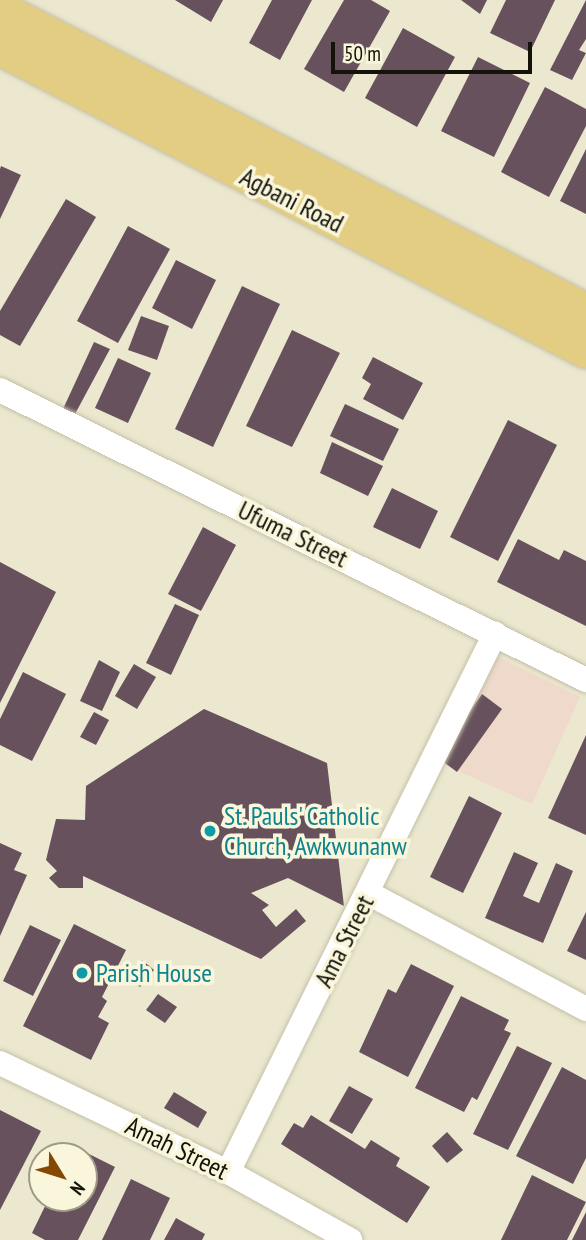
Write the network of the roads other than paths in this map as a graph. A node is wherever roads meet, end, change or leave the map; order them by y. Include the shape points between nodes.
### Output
1 (0, 11) edge
2 (0, 46) edge
3 (586, 313) edge
4 (586, 349) edge
5 (0, 390) edge
6 (495, 634) junction
7 (586, 680) edge
8 (368, 893) junction
9 (586, 1009) edge
10 (0, 1063) edge
11 (228, 1172) junction
12 (350, 1240) edge

1 - 3 main road, Agbani Road via 107,72
2 - 4 main road, Agbani Road
5 - 6 street, Ufuma Street
6 - 7 street, Ufuma Street
6 - 8 street, Ama Street
8 - 9 street
8 - 11 street, Ama Street
10 - 11 street, Amah Street
11 - 12 street, Amah Street

